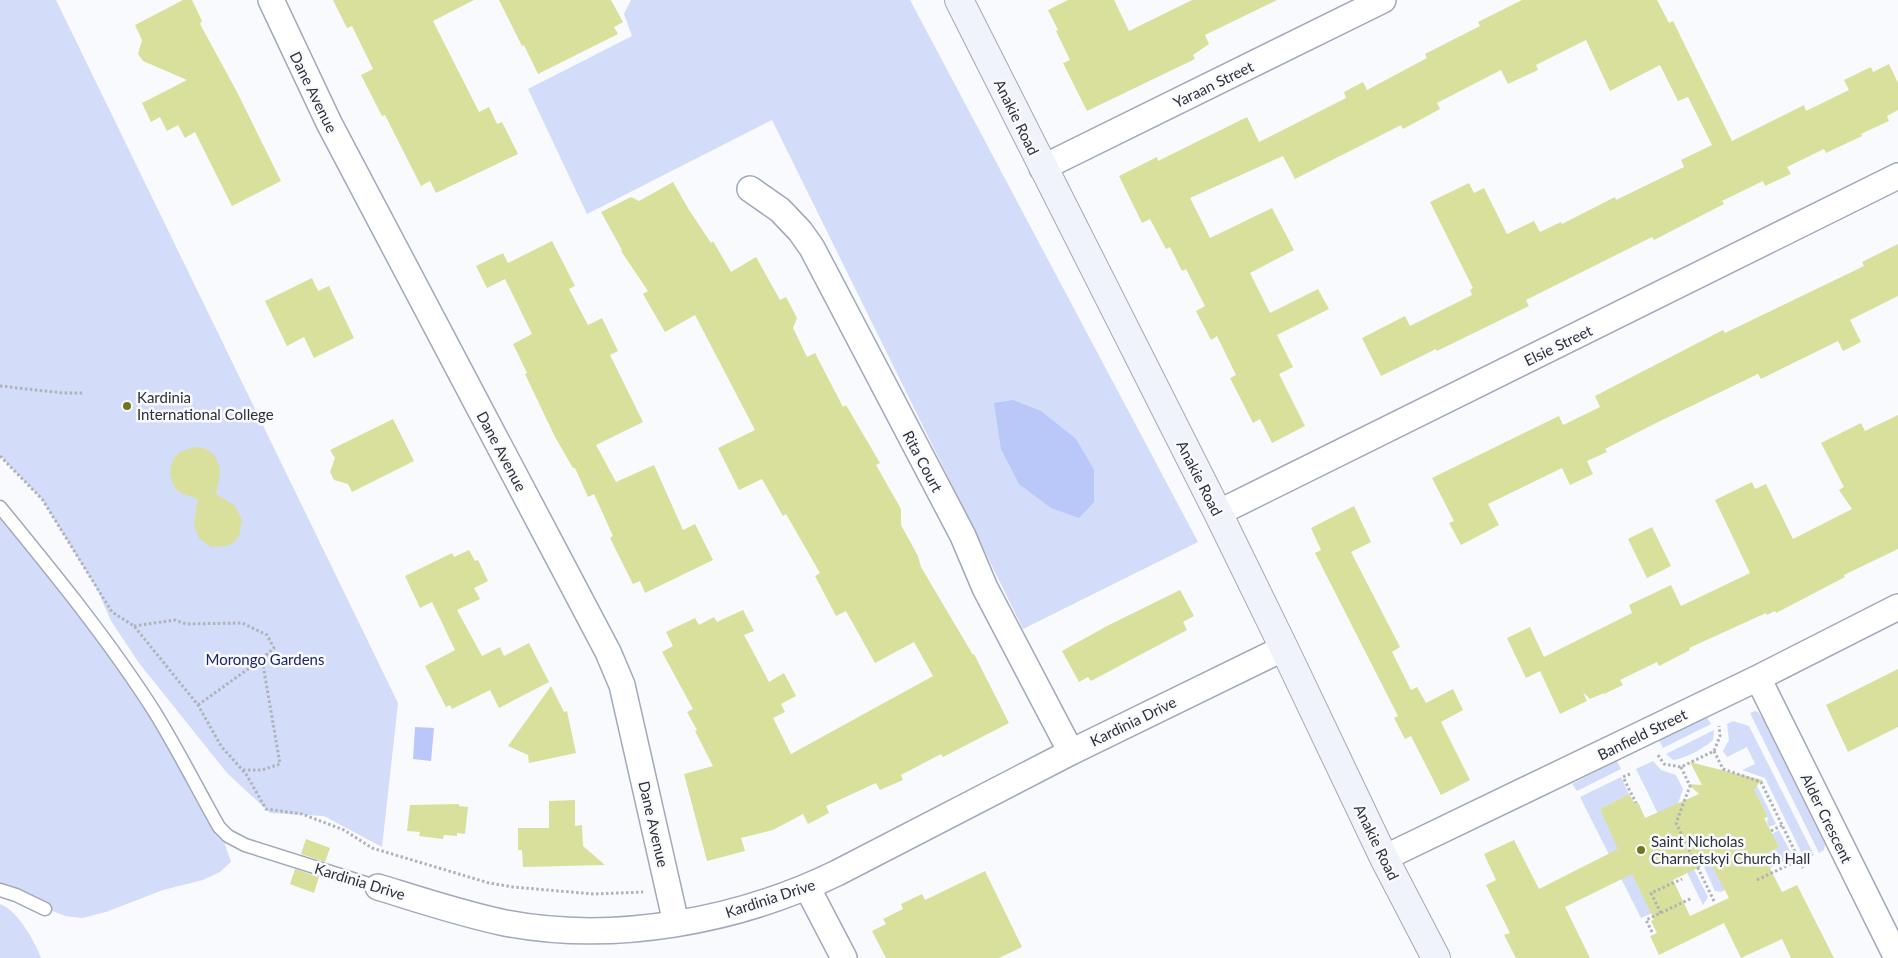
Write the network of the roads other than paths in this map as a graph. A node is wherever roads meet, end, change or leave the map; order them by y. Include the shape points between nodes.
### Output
1 (271, 0) edge
2 (959, 0) edge
3 (1383, 0) edge
4 (1042, 168) junction
5 (1898, 176) edge
6 (750, 189) dead end
7 (0, 507) edge
8 (1218, 513) junction
9 (1898, 607) edge
10 (1284, 648) junction
11 (1758, 678) junction
12 (1071, 752) junction
13 (1384, 858) junction
14 (378, 887) joint
15 (807, 888) junction
16 (0, 890) edge
17 (45, 909) dead end
18 (676, 923) junction
19 (844, 958) edge
20 (1436, 958) edge
21 (1896, 958) edge

1 - 18 street, Dane Avenue via 329,123 608,652 622,685
2 - 4 main road, Anakie Road
3 - 4 street, Yaraan Street
4 - 8 main road, Anakie Road
5 - 8 street, Elsie Street
6 - 12 street, Rita Court via 780,210 812,248
7 - 14 lane, Kardinia Drive via 122,664 154,711 218,827 245,845
8 - 10 main road, Anakie Road
9 - 11 street, Banfield Street
10 - 12 street, Kardinia Drive
10 - 13 main road, Anakie Road
11 - 13 street, Banfield Street
11 - 21 street, Alder Crescent
12 - 15 street, Kardinia Drive
13 - 20 main road, Anakie Road
14 - 18 street, Kardinia Drive via 508,923 579,930
15 - 18 street, Kardinia Drive via 755,906
15 - 19 street
16 - 17 lane

